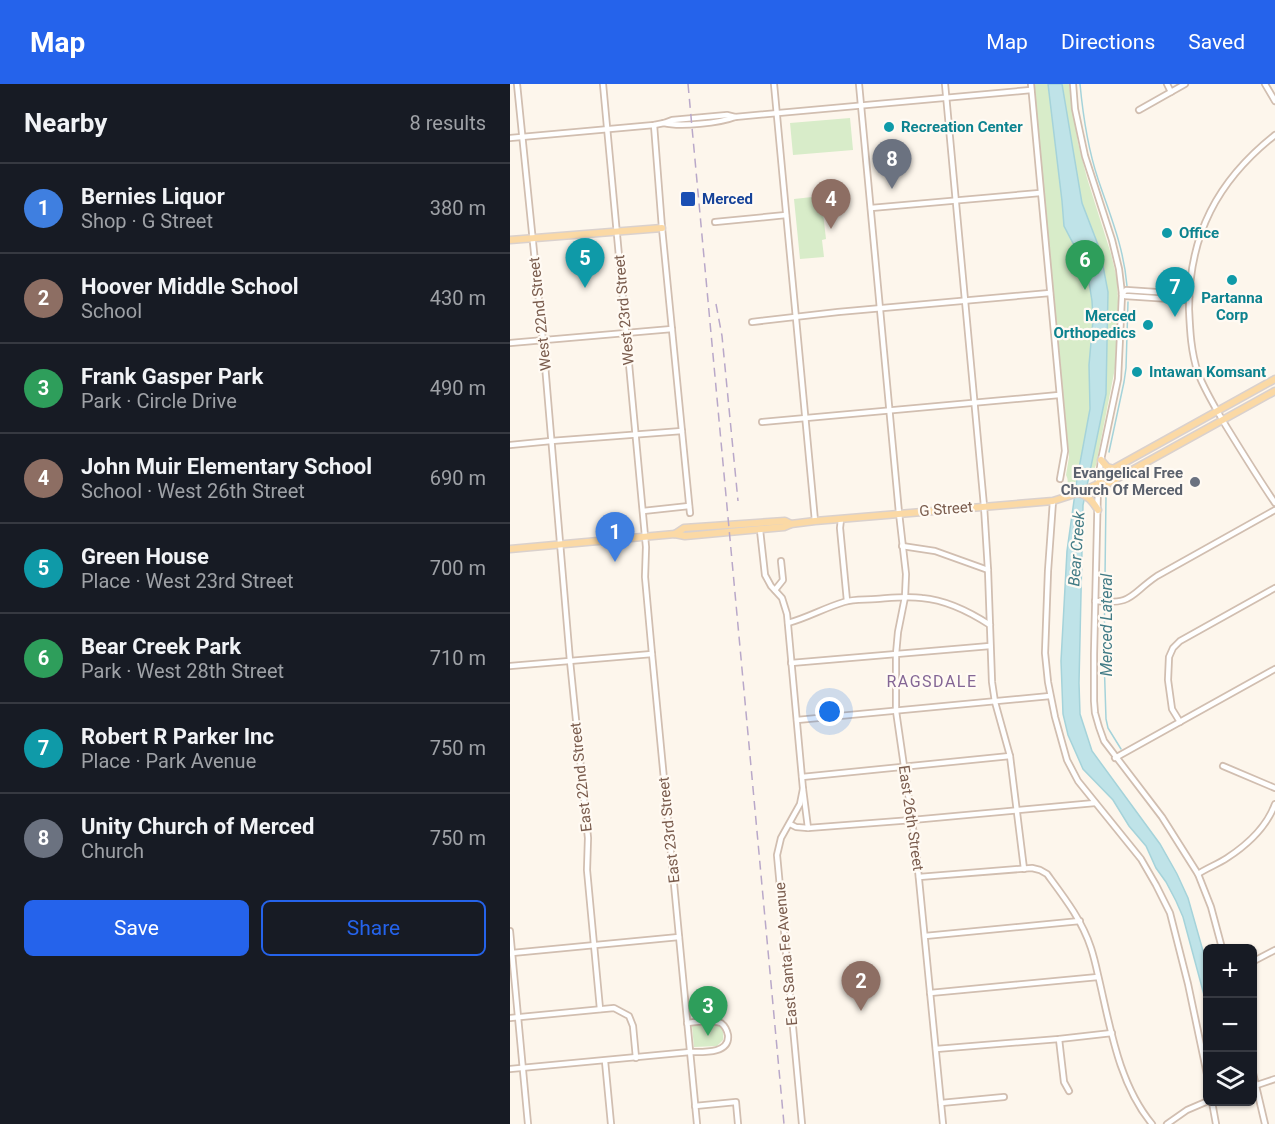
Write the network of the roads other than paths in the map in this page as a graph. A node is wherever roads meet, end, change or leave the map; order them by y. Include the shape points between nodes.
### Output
1 (517, 84) edge
2 (603, 84) edge
3 (774, 84) edge
4 (859, 84) edge
5 (945, 84) edge
6 (1073, 84) edge
7 (1167, 84) edge
8 (1185, 84) edge
9 (1265, 84) edge
10 (1031, 87) edge
11 (1171, 92) junction
12 (946, 98) junction
13 (1275, 101) edge
14 (861, 105) junction
15 (1138, 110) dead end
16 (777, 113) junction
17 (654, 125) junction
18 (607, 129) junction
19 (1275, 135) edge
20 (522, 137) junction
21 (510, 138) edge
22 (1040, 193) junction
23 (955, 200) junction
24 (871, 208) junction
25 (786, 214) junction
26 (715, 222) dead end
27 (662, 228) junction
28 (617, 231) junction
29 (532, 238) junction
30 (510, 240) edge
31 (1148, 291) junction
32 (1050, 293) junction
33 (1122, 294) junction
34 (1135, 294) junction
35 (1189, 297) junction
36 (1148, 298) junction
37 (966, 301) junction
38 (880, 309) junction
39 (796, 317) junction
40 (752, 322) dead end
41 (672, 330) junction
42 (626, 334) junction
43 (543, 341) junction
44 (510, 343) edge
45 (1275, 379) edge
46 (1275, 391) edge
47 (1059, 395) junction
48 (975, 403) junction
49 (890, 410) junction
50 (1218, 411) junction
51 (806, 418) junction
52 (1223, 420) junction
53 (762, 422) dead end
54 (682, 431) junction
55 (635, 434) junction
56 (551, 441) junction
57 (510, 445) edge
58 (1101, 460) junction
59 (1115, 469) junction
60 (1060, 479) dead end
61 (1095, 486) junction
62 (1078, 493) junction
63 (1053, 501) junction
64 (1275, 503) edge
65 (689, 506) junction
66 (984, 506) junction
67 (1098, 510) junction
68 (1275, 510) edge
69 (643, 511) junction
70 (690, 513) dead end
71 (899, 513) junction
72 (841, 519) junction
73 (815, 521) junction
74 (790, 524) junction
75 (760, 530) junction
76 (675, 534) junction
77 (645, 536) junction
78 (560, 544) junction
79 (902, 546) junction
80 (510, 549) edge
81 (781, 561) dead end
82 (988, 570) junction
83 (1275, 588) edge
84 (775, 590) junction
85 (904, 597) junction
86 (847, 601) junction
87 (1101, 601) junction
88 (788, 623) junction
89 (990, 625) junction
90 (990, 646) junction
91 (652, 654) junction
92 (896, 654) junction
93 (570, 661) junction
94 (791, 663) junction
95 (510, 666) edge
96 (1275, 669) edge
97 (1050, 696) junction
98 (995, 702) junction
99 (896, 711) junction
100 (797, 720) junction
101 (1180, 722) junction
102 (1010, 756) junction
103 (1115, 758) junction
104 (1223, 766) dead end
105 (904, 767) junction
106 (802, 777) junction
107 (1275, 788) edge
108 (803, 789) junction
109 (1095, 803) junction
110 (1275, 804) edge
111 (1018, 810) junction
112 (1274, 812) edge
113 (912, 820) junction
114 (790, 824) junction
115 (808, 828) junction
116 (1024, 869) junction
117 (1198, 874) junction
118 (919, 877) junction
119 (1080, 921) junction
120 (510, 931) edge
121 (925, 936) junction
122 (679, 937) junction
123 (1221, 944) edge
124 (594, 945) junction
125 (1275, 950) edge
126 (512, 953) junction
127 (1257, 959) edge
128 (1098, 977) junction
129 (930, 993) junction
130 (600, 1010) junction
131 (518, 1017) junction
132 (510, 1018) edge
133 (687, 1023) junction
134 (1112, 1033) junction
135 (1059, 1039) junction
136 (936, 1049) junction
137 (690, 1052) junction
138 (1203, 1055) edge
139 (636, 1058) junction
140 (605, 1060) junction
141 (522, 1068) junction
142 (510, 1069) edge
143 (1275, 1079) edge
144 (1257, 1085) joint
145 (1069, 1091) dead end
146 (1004, 1097) dead end
147 (941, 1103) junction
148 (1203, 1103) edge
149 (695, 1106) junction
150 (1213, 1106) edge
151 (528, 1124) edge
152 (611, 1124) edge
153 (697, 1124) edge
154 (738, 1124) edge
155 (802, 1124) edge
156 (943, 1124) edge
157 (1152, 1124) edge
158 (1167, 1124) edge
159 (1216, 1124) edge
160 (1265, 1124) edge

1 - 20 street, West 22nd Street
2 - 18 street, West 23rd Street
3 - 16 street
4 - 14 street, East 26th Street
5 - 12 street
6 - 33 street via 1085,156 1112,240
7 - 11 street
8 - 11 street
9 - 13 street
10 - 12 street
10 - 22 street
11 - 15 street
12 - 14 street
12 - 23 street
14 - 16 street
14 - 24 street, East 26th Street
16 - 17 street via 672,120
16 - 25 street
17 - 18 street
17 - 27 street
18 - 20 street
18 - 28 street, West 23rd Street
19 - 35 street via 1251,154 1218,196 1194,257
20 - 21 street
20 - 29 street, West 22nd Street
22 - 23 street
22 - 32 street
23 - 24 street
23 - 37 street
24 - 38 street, East 26th Street
25 - 26 street
25 - 39 street
27 - 28 main road
27 - 41 street
28 - 29 main road
28 - 42 street, West 23rd Street
29 - 30 main road
29 - 43 street, West 22nd Street
31 - 34 street
31 - 35 street
31 - 36 street
32 - 37 street
32 - 47 street
33 - 34 street
33 - 58 street via 1118,379
34 - 36 street
35 - 36 street
35 - 50 street via 1192,352
37 - 38 street
37 - 48 street
38 - 39 street
38 - 49 street, East 26th Street
39 - 40 street
39 - 51 street
41 - 42 street
41 - 54 street
42 - 43 street
42 - 55 street, West 23rd Street
43 - 44 street
43 - 56 street, West 22nd Street
45 - 50 main road, G Street
46 - 52 main road, G Street
47 - 48 street
47 - 60 street via 1065,451
48 - 49 street
48 - 66 street
49 - 51 street
49 - 71 street, East 26th Street
50 - 52 street
50 - 59 main road, G Street
51 - 53 street
51 - 73 street
52 - 61 main road, G Street via 1107,484
52 - 64 street
54 - 55 street
54 - 65 street
55 - 56 street
55 - 69 street, West 23rd Street
56 - 57 street
56 - 78 street, West 22nd Street
58 - 59 main road
58 - 61 street
59 - 61 main road, G Street via 1104,474
61 - 62 main road, G Street
61 - 67 street
62 - 63 main road, G Street
62 - 67 main road via 1090,499
63 - 66 main road, G Street
63 - 97 street via 1045,653
65 - 69 street
65 - 70 street
66 - 71 main road, G Street
66 - 82 street
67 - 87 street
68 - 87 street via 1157,576 1131,598
69 - 77 street, West 23rd Street
71 - 72 main road, G Street
71 - 79 street, East 26th Street
72 - 73 main road, G Street
72 - 86 street
73 - 74 main road, G Street
74 - 75 main road, G Street
74 - 76 main road, G Street via 785,521 684,528
75 - 76 main road, G Street
75 - 84 street, East Santa Fe Avenue via 764,573
76 - 77 main road, G Street
77 - 78 main road, G Street
77 - 91 street, East 23rd Street
78 - 80 main road, G Street
78 - 93 street, East 22nd Street
79 - 82 street via 935,551
79 - 85 street, East 26th Street
81 - 84 street via 783,580
82 - 89 street
83 - 101 street via 1173,648 1168,688 1172,709
84 - 88 street, East Santa Fe Avenue via 785,605
85 - 86 street
85 - 89 street via 954,607
85 - 92 street, East 26th Street
86 - 88 street
87 - 103 street via 1094,654 1095,712 1104,741
88 - 94 street, East Santa Fe Avenue
89 - 90 street
90 - 92 street
90 - 98 street
91 - 93 street
91 - 122 street, East 23rd Street
92 - 94 street
92 - 99 street, East 26th Street
93 - 95 street
93 - 124 street, East 22nd Street via 588,838
94 - 100 street, East Santa Fe Avenue
96 - 101 street
97 - 98 street
97 - 109 street via 1067,760
98 - 99 street
98 - 102 street
99 - 100 street
99 - 105 street, East 26th Street
100 - 106 street, East Santa Fe Avenue
101 - 103 street
102 - 105 street
102 - 111 street
103 - 117 street via 1162,817
104 - 107 street
105 - 106 street
105 - 113 street, East 26th Street
106 - 108 street, East Santa Fe Avenue
108 - 114 street, East Santa Fe Avenue
108 - 115 street, East Santa Fe Avenue
109 - 111 street
109 - 138 street via 1141,859 1170,913
110 - 112 street
111 - 113 street
111 - 116 street
112 - 117 street via 1253,837
113 - 115 street
113 - 118 street, East 26th Street
114 - 115 street
114 - 155 street, East Santa Fe Avenue via 777,855
116 - 118 street
116 - 119 street via 1047,874
117 - 123 street
118 - 121 street, East 26th Street
119 - 121 street
119 - 128 street via 1092,948
120 - 126 street
121 - 129 street, East 26th Street
122 - 124 street
122 - 133 street, East 23rd Street
124 - 126 street
124 - 130 street, East 22nd Street
125 - 127 street
126 - 131 street
128 - 129 street
128 - 134 street
129 - 136 street, East 26th Street
130 - 131 street
130 - 139 street via 614,1008 629,1016
131 - 132 street
131 - 141 street
133 - 137 street, East 23rd Street
133 - 137 street via 722,1024 728,1038 724,1046 714,1051
134 - 135 street
134 - 157 street via 1128,1087
135 - 136 street
135 - 145 street via 1064,1082
136 - 147 street, East 26th Street
137 - 139 street
137 - 149 street, East 23rd Street
139 - 140 street
140 - 141 street
140 - 152 street
141 - 142 street
141 - 151 street
143 - 144 street
144 - 160 street
146 - 147 street
147 - 156 street, East 26th Street
148 - 158 street
149 - 153 street, East 23rd Street
149 - 154 street via 736,1102
150 - 159 street

